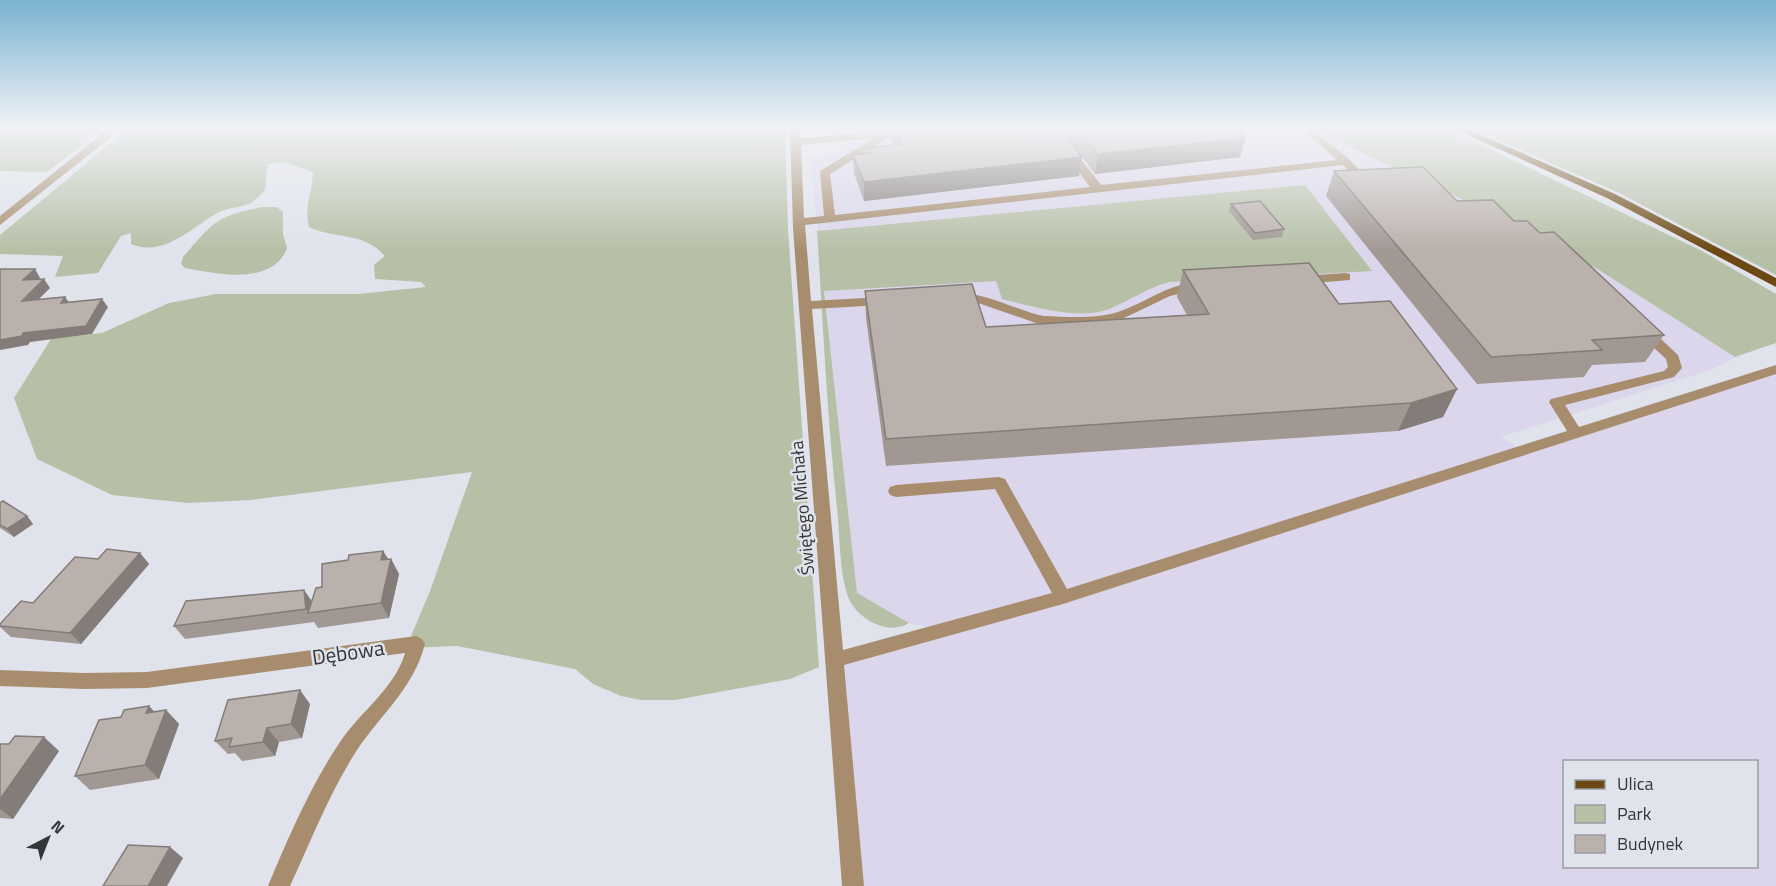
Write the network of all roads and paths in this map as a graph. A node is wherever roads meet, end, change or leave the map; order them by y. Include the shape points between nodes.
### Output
1 (66, 168) edge
2 (797, 168) edge
3 (832, 168) edge
4 (1082, 168) edge
5 (1288, 168) edge
6 (1354, 168) edge
7 (1548, 168) edge
8 (1345, 186) edge
9 (1098, 189) junction
10 (830, 219) junction
11 (0, 222) edge
12 (799, 222) junction
13 (1346, 277) dead end
14 (1287, 280) edge
15 (1776, 283) edge
16 (1204, 285) edge
17 (940, 298) edge
18 (895, 300) edge
19 (806, 305) junction
20 (1633, 321) edge
21 (1776, 369) edge
22 (1575, 432) junction
23 (896, 491) dead end
24 (1063, 597) junction
25 (834, 660) junction
26 (0, 678) edge
27 (279, 886) edge
28 (853, 886) edge

1 - 11 street
2 - 12 street, Świętego Michała
3 - 10 street via 824,173
4 - 9 street
5 - 9 street
6 - 8 street via 1373,183
7 - 15 main road via 1611,196
9 - 10 street
10 - 12 street
12 - 19 street, Świętego Michała
13 - 14 street
16 - 17 street via 1169,290 1113,317 1044,321 979,299
18 - 19 street
19 - 25 street, Świętego Michała
20 - 22 street via 1673,358 1676,368 1669,374 1556,402
21 - 22 street
22 - 24 street
23 - 24 street via 999,483
24 - 25 street
25 - 28 street, Świętego Michała
26 - 27 street, Dębowa via 135,681 229,671 377,646 416,644 404,679 346,750

